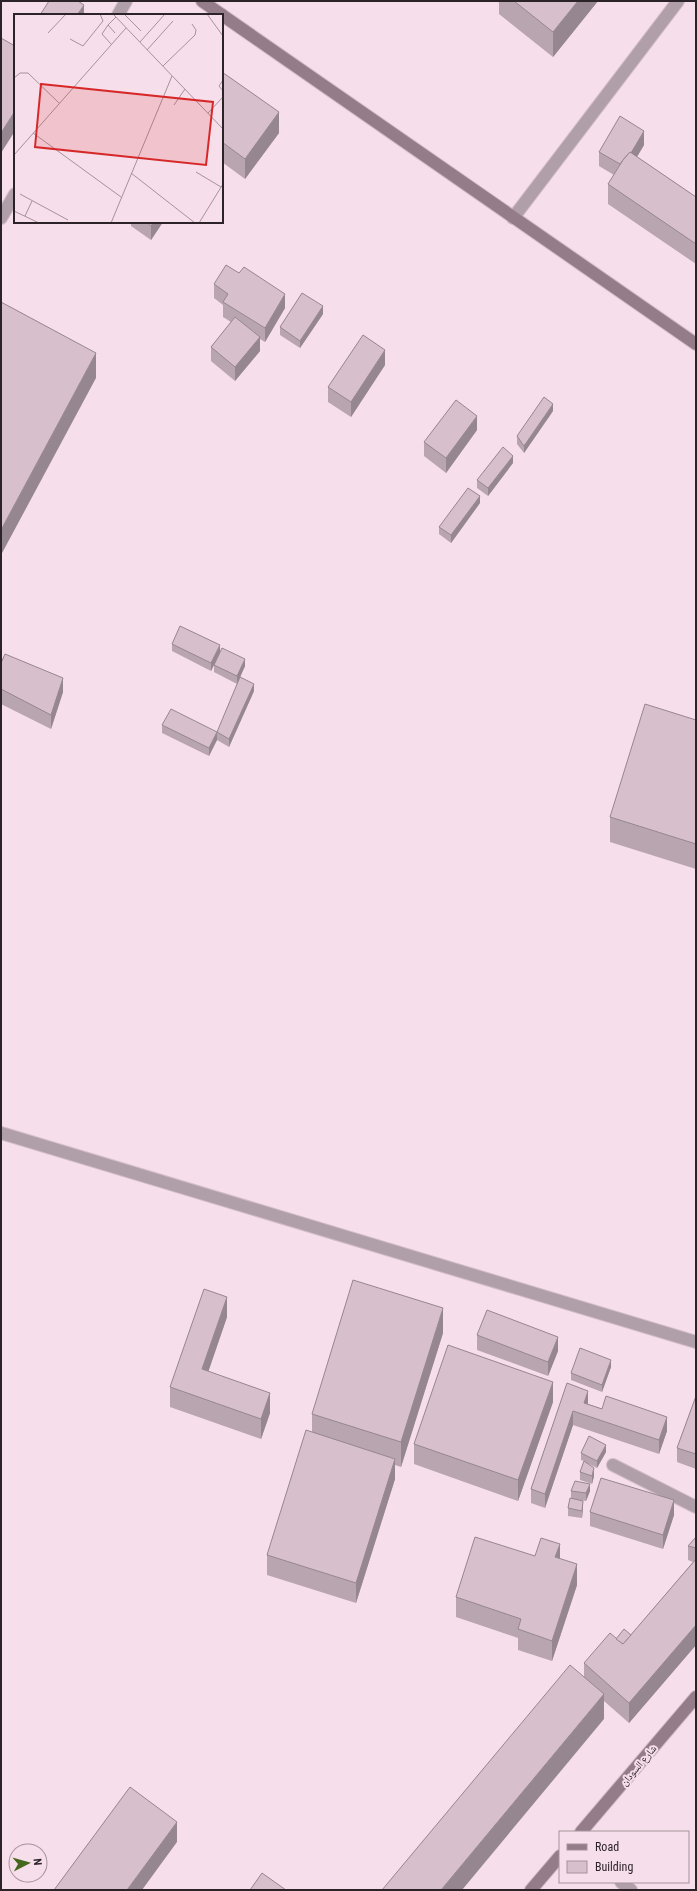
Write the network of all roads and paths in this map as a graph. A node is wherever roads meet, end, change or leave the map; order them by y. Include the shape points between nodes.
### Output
1 (126, 1) edge
2 (202, 1) edge
3 (678, 1) edge
4 (119, 14) edge
5 (221, 14) edge
6 (223, 16) edge
7 (14, 196) edge
8 (1, 218) edge
9 (513, 218) junction
10 (696, 344) edge
11 (1, 1133) edge
12 (696, 1342) edge
13 (614, 1465) dead end
14 (696, 1507) edge
15 (696, 1697) edge
16 (582, 1831) edge
17 (559, 1857) edge
18 (622, 1883) edge
19 (531, 1890) edge
20 (631, 1890) edge

1 - 4 street
2 - 5 main road
3 - 9 street
6 - 9 main road
7 - 8 street
9 - 10 main road
11 - 12 street
13 - 14 street
15 - 16 main road, شارع السودان
17 - 19 main road
18 - 20 street

